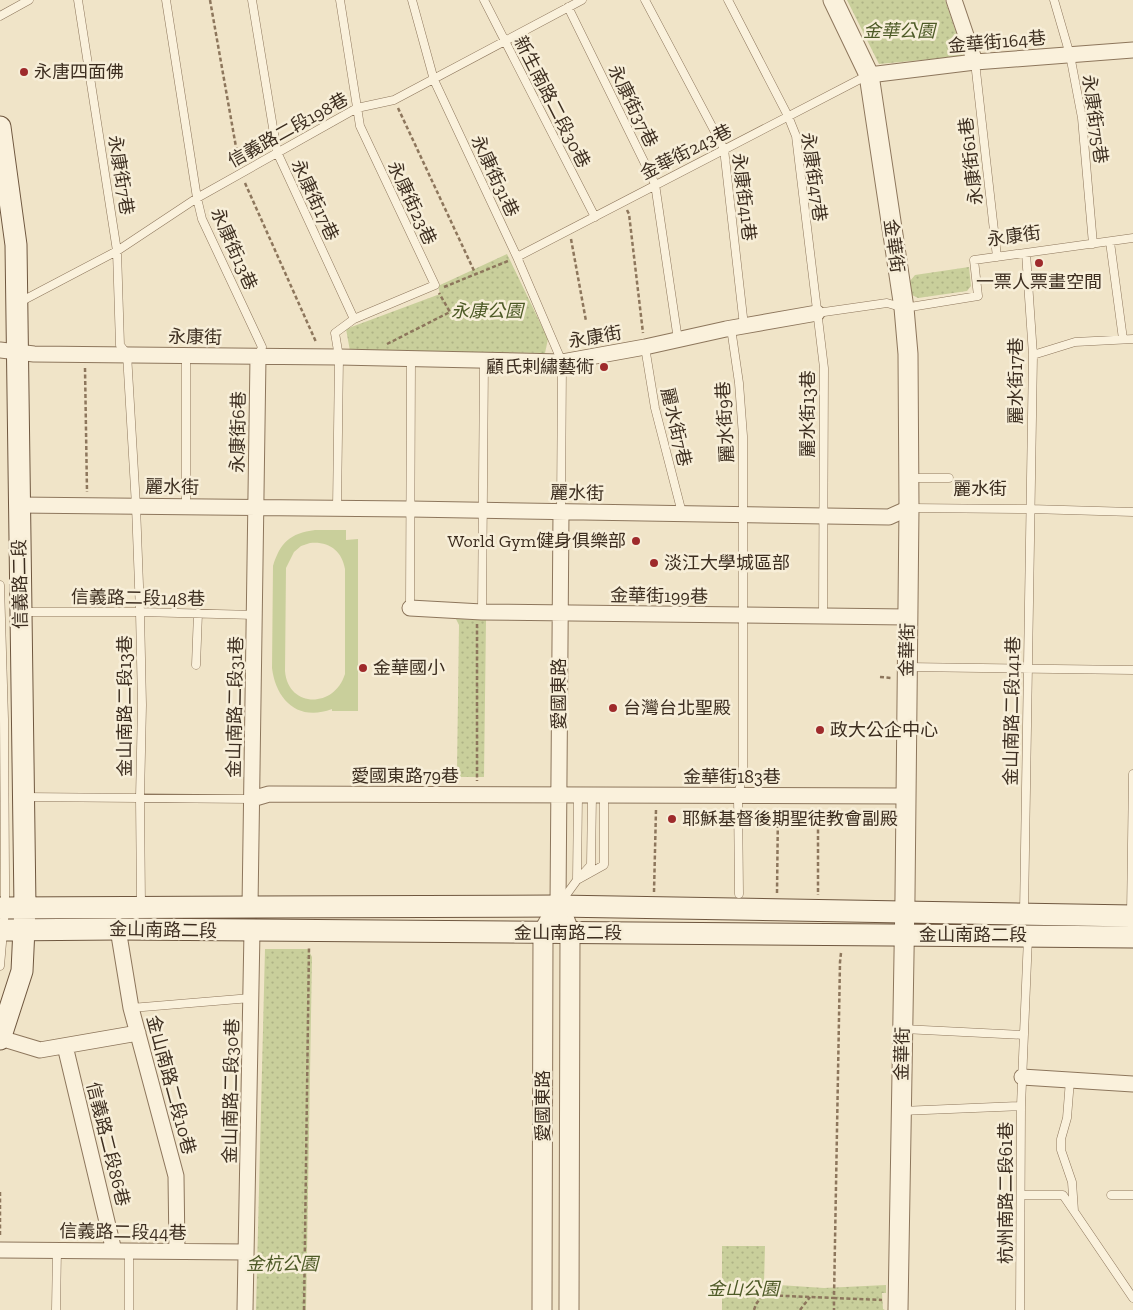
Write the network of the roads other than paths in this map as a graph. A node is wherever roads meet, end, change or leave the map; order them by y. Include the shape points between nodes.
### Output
1 (29, 0) edge
2 (78, 0) edge
3 (166, 0) edge
4 (252, 0) edge
5 (340, 0) edge
6 (412, 0) edge
7 (484, 0) edge
8 (582, 0) edge
9 (646, 0) edge
10 (728, 0) edge
11 (833, 0) edge
12 (954, 0) edge
13 (1054, 0) edge
14 (568, 7) junction
15 (0, 16) edge
16 (504, 40) junction
17 (1133, 50) edge
18 (1070, 55) junction
19 (975, 62) junction
20 (869, 74) junction
21 (434, 80) junction
22 (357, 108) junction
23 (788, 116) junction
24 (0, 127) edge
25 (724, 150) junction
26 (277, 152) junction
27 (656, 184) junction
28 (197, 198) junction
29 (595, 217) junction
30 (1133, 238) edge
31 (1110, 242) junction
32 (1094, 244) junction
33 (117, 251) junction
34 (1026, 253) junction
35 (516, 257) junction
36 (997, 257) junction
37 (16, 303) junction
38 (904, 308) junction
39 (817, 313) junction
40 (354, 319) junction
41 (738, 327) junction
42 (1123, 339) junction
43 (1133, 339) edge
44 (678, 340) junction
45 (645, 347) junction
46 (8, 352) edge
47 (127, 354) junction
48 (1032, 355) junction
49 (186, 356) junction
50 (258, 357) junction
51 (339, 357) junction
52 (411, 358) junction
53 (484, 360) junction
54 (562, 362) junction
55 (909, 478) junction
56 (949, 478) dead end
57 (18, 506) junction
58 (136, 506) junction
59 (186, 507) junction
60 (255, 507) junction
61 (338, 508) junction
62 (909, 508) junction
63 (410, 509) junction
64 (1030, 509) junction
65 (482, 510) junction
66 (561, 511) junction
67 (1133, 512) edge
68 (682, 513) junction
69 (743, 514) junction
70 (824, 515) junction
71 (0, 585) edge
72 (410, 608) joint
73 (20, 612) junction
74 (140, 612) junction
75 (480, 612) junction
76 (560, 613) junction
77 (198, 614) junction
78 (255, 615) junction
79 (742, 615) junction
80 (823, 616) junction
81 (908, 617) junction
82 (196, 665) dead end
83 (907, 667) junction
84 (1028, 668) junction
85 (1133, 670) edge
86 (1133, 774) edge
87 (558, 795) junction
88 (591, 795) junction
89 (738, 796) junction
90 (905, 796) junction
91 (24, 797) junction
92 (140, 798) junction
93 (252, 799) junction
94 (577, 880) junction
95 (739, 894) dead end
96 (558, 906) junction
97 (141, 907) junction
98 (250, 907) junction
99 (10, 908) edge
100 (904, 912) junction
101 (1024, 914) junction
102 (1132, 923) edge
103 (24, 929) junction
104 (118, 929) junction
105 (2, 930) edge
106 (252, 931) junction
107 (543, 932) junction
108 (570, 933) junction
109 (904, 935) junction
110 (1028, 935) junction
111 (0, 966) edge
112 (251, 998) junction
113 (131, 1008) junction
114 (902, 1029) junction
115 (138, 1033) junction
116 (1024, 1035) junction
117 (0, 1038) edge
118 (65, 1046) junction
119 (1022, 1077) junction
120 (1070, 1080) junction
121 (1133, 1084) edge
122 (1021, 1106) junction
123 (901, 1111) junction
124 (1021, 1195) junction
125 (1111, 1195) dead end
126 (1133, 1196) edge
127 (1074, 1211) junction
128 (0, 1250) edge
129 (57, 1250) junction
130 (121, 1251) junction
131 (177, 1251) junction
132 (246, 1252) junction
133 (1133, 1298) edge
134 (899, 1305) edge
135 (56, 1310) edge
136 (129, 1310) edge
137 (245, 1310) edge
138 (542, 1310) edge
139 (569, 1310) edge
140 (1020, 1310) edge

1 - 15 lane
2 - 33 lane, 永康街7巷
3 - 28 lane, 永康街13巷
4 - 26 lane, 永康街17巷
5 - 22 lane, 永康街23巷
6 - 21 lane, 永康街31巷
7 - 16 lane, 新生南路二段30巷
8 - 14 lane, 信義路二段198巷
9 - 25 lane, 永康街41巷
10 - 23 lane, 永康街47巷
11 - 20 street, 金華街
12 - 19 street
13 - 18 lane, 永康街75巷
14 - 16 lane, 信義路二段198巷
14 - 27 lane, 永康街37巷
16 - 21 lane, 信義路二段198巷
16 - 29 lane, 新生南路二段30巷
17 - 18 street, 金華街164巷
18 - 19 street, 金華街164巷
18 - 32 lane, 永康街75巷 via 1082,118
19 - 20 street, 金華街164巷
19 - 36 lane, 永康街61巷
20 - 23 lane, 金華街243巷
20 - 38 street, 金華街
21 - 22 lane, 信義路二段198巷 via 394,100
21 - 35 lane, 永康街31巷
22 - 26 lane, 信義路二段198巷
22 - 40 lane, 永康街23巷 via 360,126 435,285
23 - 25 lane, 金華街243巷
23 - 39 lane, 永康街47巷 via 796,136
24 - 37 main road, 信義路二段 via 16,245
25 - 27 lane, 金華街243巷
25 - 41 lane, 永康街41巷
26 - 28 lane, 信義路二段198巷
26 - 40 lane, 永康街17巷
27 - 29 lane, 金華街243巷
27 - 44 lane, 永康街37巷
28 - 33 lane, 信義路二段198巷
28 - 50 lane, 永康街13巷 via 202,219 262,347
29 - 35 lane, 金華街243巷
30 - 31 lane, 永康街
31 - 32 lane, 永康街
31 - 42 lane
32 - 34 lane, 永康街
33 - 37 lane, 信義路二段198巷
33 - 47 lane, 永康街7巷 via 120,345
34 - 36 lane, 永康街
34 - 48 lane, 麗水街17巷
35 - 54 lane, 永康街31巷
36 - 38 lane, 永康街 via 974,260 978,296
37 - 46 main road, 信義路二段
38 - 39 lane, 永康街 via 887,303
38 - 55 street, 金華街 via 908,354
39 - 41 street, 永康街
39 - 70 lane, 麗水街13巷 via 824,368
40 - 51 lane via 335,333
41 - 44 street, 永康街
41 - 69 lane, 麗水街9巷
42 - 43 lane
42 - 48 lane via 1075,342
44 - 45 street, 永康街
45 - 54 street, 永康街
45 - 68 lane, 麗水街7巷 via 655,408
46 - 47 street, 永康街
46 - 57 main road, 信義路二段
47 - 49 street, 永康街
47 - 58 lane, 金山南路二段13巷
48 - 64 lane, 麗水街17巷
49 - 50 street, 永康街
49 - 59 lane
50 - 51 street, 永康街
50 - 60 street, 永康街6巷
51 - 52 street, 永康街
51 - 61 lane
52 - 53 street, 永康街
52 - 63 lane
53 - 54 street, 永康街
53 - 65 lane
54 - 66 lane
55 - 56 lane
55 - 62 street, 金華街
57 - 58 street, 麗水街
57 - 73 main road, 信義路二段
58 - 59 street, 麗水街
58 - 74 lane, 金山南路二段13巷
59 - 60 street, 麗水街
60 - 61 street, 麗水街
60 - 78 street, 金山南路二段31巷
61 - 63 street, 麗水街
62 - 64 lane, 麗水街
62 - 70 street, 麗水街 via 889,517
62 - 81 street, 金華街
63 - 65 street, 麗水街
63 - 72 lane
64 - 67 lane, 麗水街
64 - 84 lane, 金山南路二段141巷
65 - 66 street, 麗水街
65 - 75 lane
66 - 68 street, 麗水街
66 - 76 street, 愛國東路
68 - 69 street, 麗水街
69 - 70 street, 麗水街
69 - 79 lane, 麗水街9巷
70 - 80 lane, 麗水街13巷
71 - 99 lane, 信義路二段
72 - 75 street, 金華街199巷
73 - 74 lane, 信義路二段148巷
73 - 91 main road, 信義路二段
74 - 77 lane, 信義路二段148巷
74 - 92 lane, 金山南路二段13巷
75 - 76 street, 金華街199巷
76 - 79 street, 金華街199巷
76 - 87 street, 愛國東路
77 - 78 lane, 信義路二段148巷
77 - 82 lane
78 - 93 street, 金山南路二段31巷
79 - 80 street, 金華街199巷
79 - 89 lane, 麗水街9巷 via 743,773
80 - 81 street, 金華街199巷
81 - 83 street, 金華街
83 - 84 lane
83 - 90 street, 金華街
84 - 85 lane
84 - 101 lane, 金山南路二段141巷
86 - 102 lane
87 - 88 street, 金華街183巷
87 - 93 street, 愛國東路79巷 via 269,794
87 - 96 street, 愛國東路
88 - 89 street, 金華街183巷
88 - 94 lane
88 - 94 lane via 591,865
88 - 94 lane via 604,865
89 - 90 street, 金華街183巷
89 - 95 lane, 麗水街9巷
90 - 100 street, 金華街
91 - 92 lane
91 - 99 main road, 信義路二段
92 - 93 lane
92 - 97 lane, 金山南路二段13巷
93 - 98 street, 金山南路二段31巷
94 - 96 lane
96 - 98 main road, 金山南路二段
96 - 100 main road, 金山南路二段
96 - 107 street, 愛國東路
96 - 108 street, 愛國東路
97 - 98 main road, 金山南路二段
97 - 99 main road, 金山南路二段
99 - 103 main road, 信義路二段
99 - 105 lane, 信義路二段
100 - 101 main road, 金山南路二段
100 - 109 street, 金華街
101 - 102 main road, 金山南路二段
102 - 110 main road, 金山南路二段
103 - 104 main road, 金山南路二段
103 - 105 main road, 金山南路二段
103 - 117 main road, 信義路二段 via 22,971
104 - 106 main road, 金山南路二段
104 - 113 street, 金山南路二段10巷
105 - 111 lane, 信義路二段
106 - 107 main road, 金山南路二段
106 - 112 street, 金山南路二段30巷
107 - 108 main road, 金山南路二段
107 - 138 street, 愛國東路
108 - 109 main road, 金山南路二段
108 - 139 street, 愛國東路
109 - 110 main road, 金山南路二段
109 - 114 street, 金華街
110 - 116 lane, 杭州南路二段61巷
112 - 113 lane
112 - 132 street, 金山南路二段30巷
113 - 115 street, 金山南路二段10巷
114 - 116 lane
114 - 123 street, 金華街
115 - 118 street
115 - 131 street, 金山南路二段10巷 via 176,1176
116 - 119 lane, 杭州南路二段61巷
117 - 118 street via 40,1050
118 - 130 street, 信義路二段86巷
119 - 120 street
119 - 122 lane, 杭州南路二段61巷
120 - 121 street
120 - 127 lane via 1061,1150 1072,1182
122 - 123 lane
122 - 124 lane, 杭州南路二段61巷
123 - 134 street, 金華街
124 - 127 lane via 1062,1195
124 - 140 lane, 杭州南路二段61巷
125 - 126 lane
127 - 133 lane
128 - 129 street, 信義路二段44巷
129 - 130 street, 信義路二段44巷
129 - 135 lane
130 - 131 street, 信義路二段44巷
130 - 136 lane, 信義路二段86巷
131 - 132 street, 信義路二段44巷
132 - 137 street, 金山南路二段30巷

